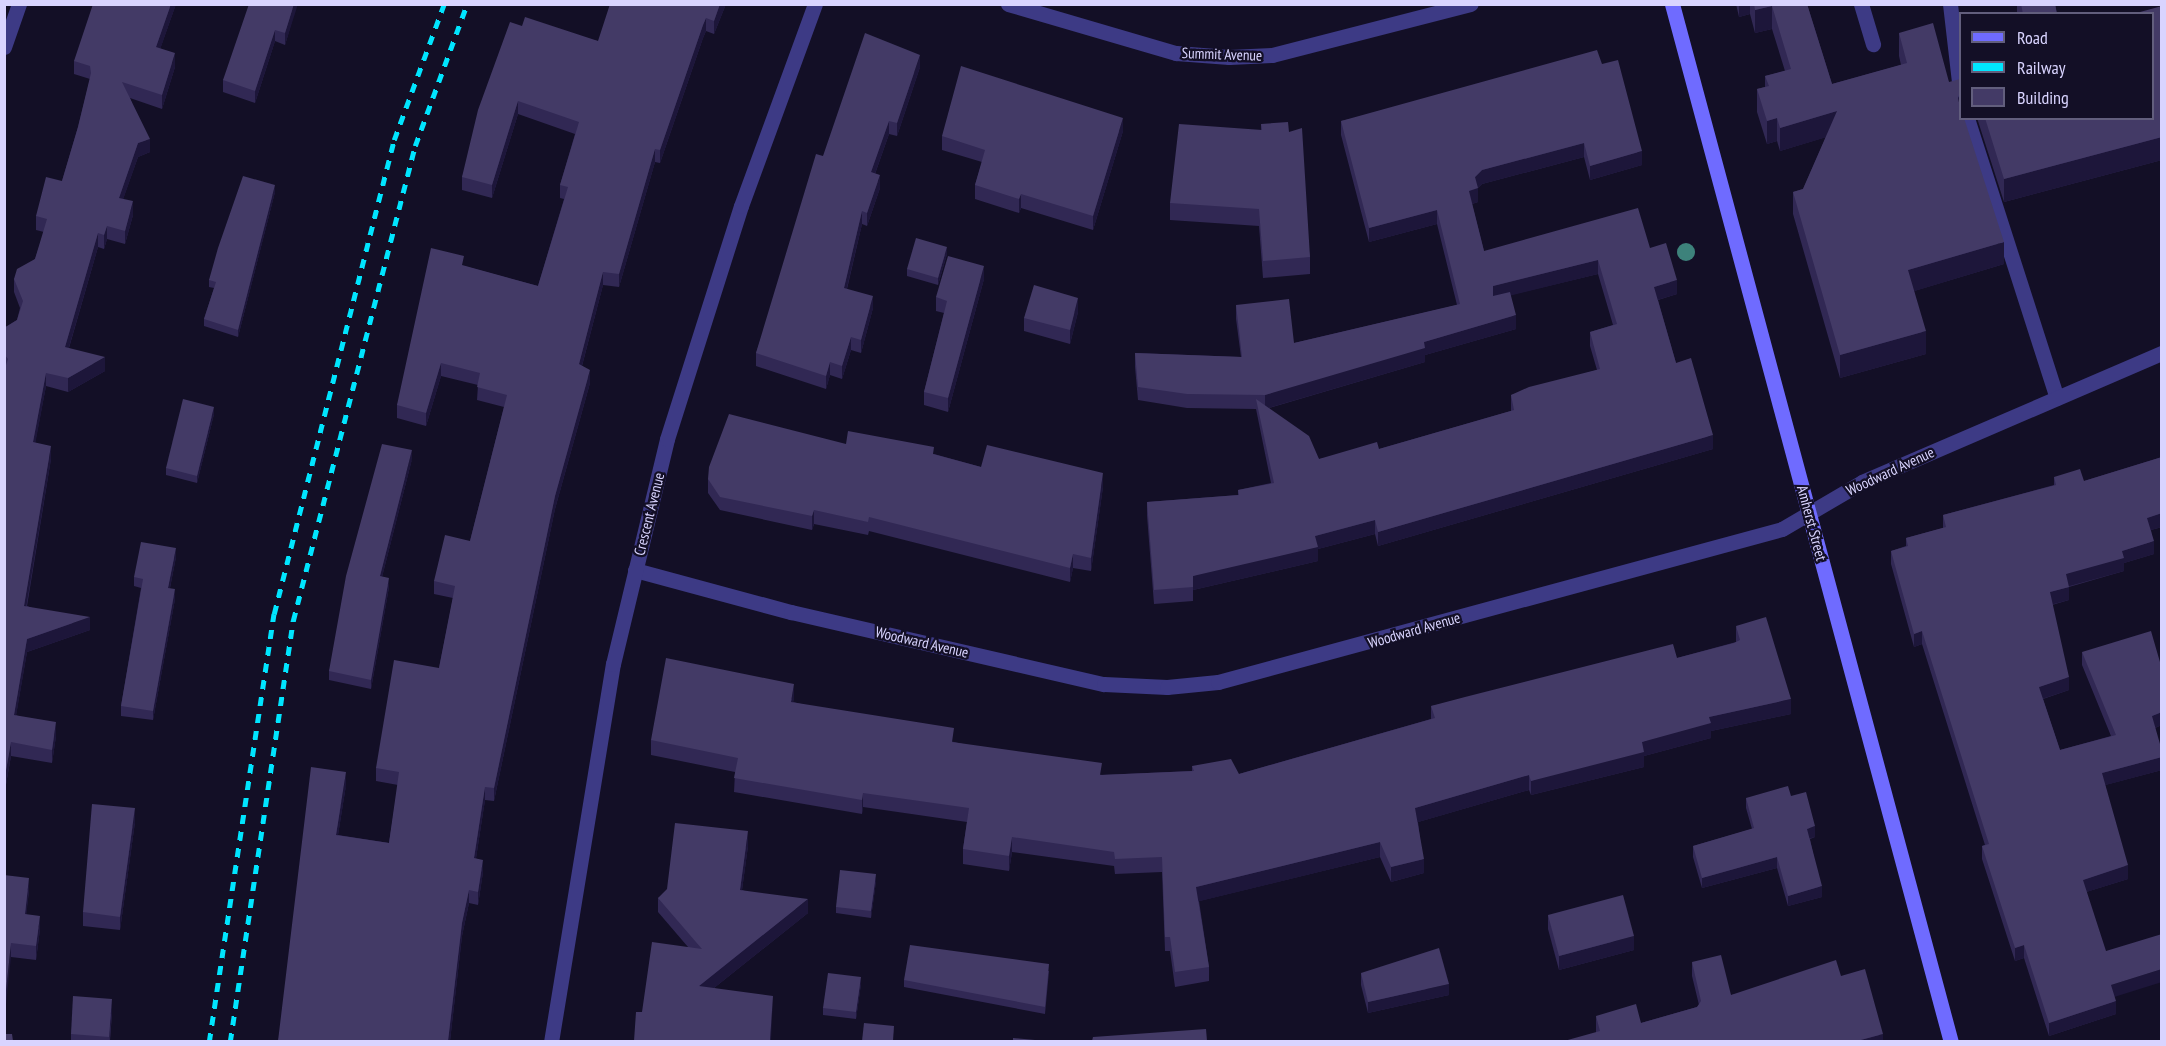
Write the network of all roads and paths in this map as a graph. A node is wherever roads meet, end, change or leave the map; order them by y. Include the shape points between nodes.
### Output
1 (19, 4) edge
2 (815, 4) edge
3 (1008, 4) edge
4 (1471, 4) edge
5 (1672, 4) edge
6 (1861, 4) edge
7 (1950, 4) edge
8 (1873, 44) dead end
9 (4, 47) edge
10 (1959, 82) edge
11 (1968, 120) edge
12 (2162, 353) edge
13 (2057, 398) junction
14 (1809, 513) junction
15 (635, 570) junction
16 (551, 1041) edge
17 (1951, 1041) edge

1 - 9 street
2 - 15 street, Crescent Avenue via 702,322
3 - 4 street, Summit Avenue via 1176,53 1229,57 1272,55
5 - 14 street, Amherst Street
6 - 8 street
7 - 10 street
11 - 13 street
12 - 13 street, Woodward Avenue
13 - 14 street, Woodward Avenue via 1862,482
14 - 15 street, Woodward Avenue via 1782,530 1365,644 1218,682 1167,687 1104,684
14 - 17 street, Amherst Street
15 - 16 street, Crescent Avenue via 592,772

